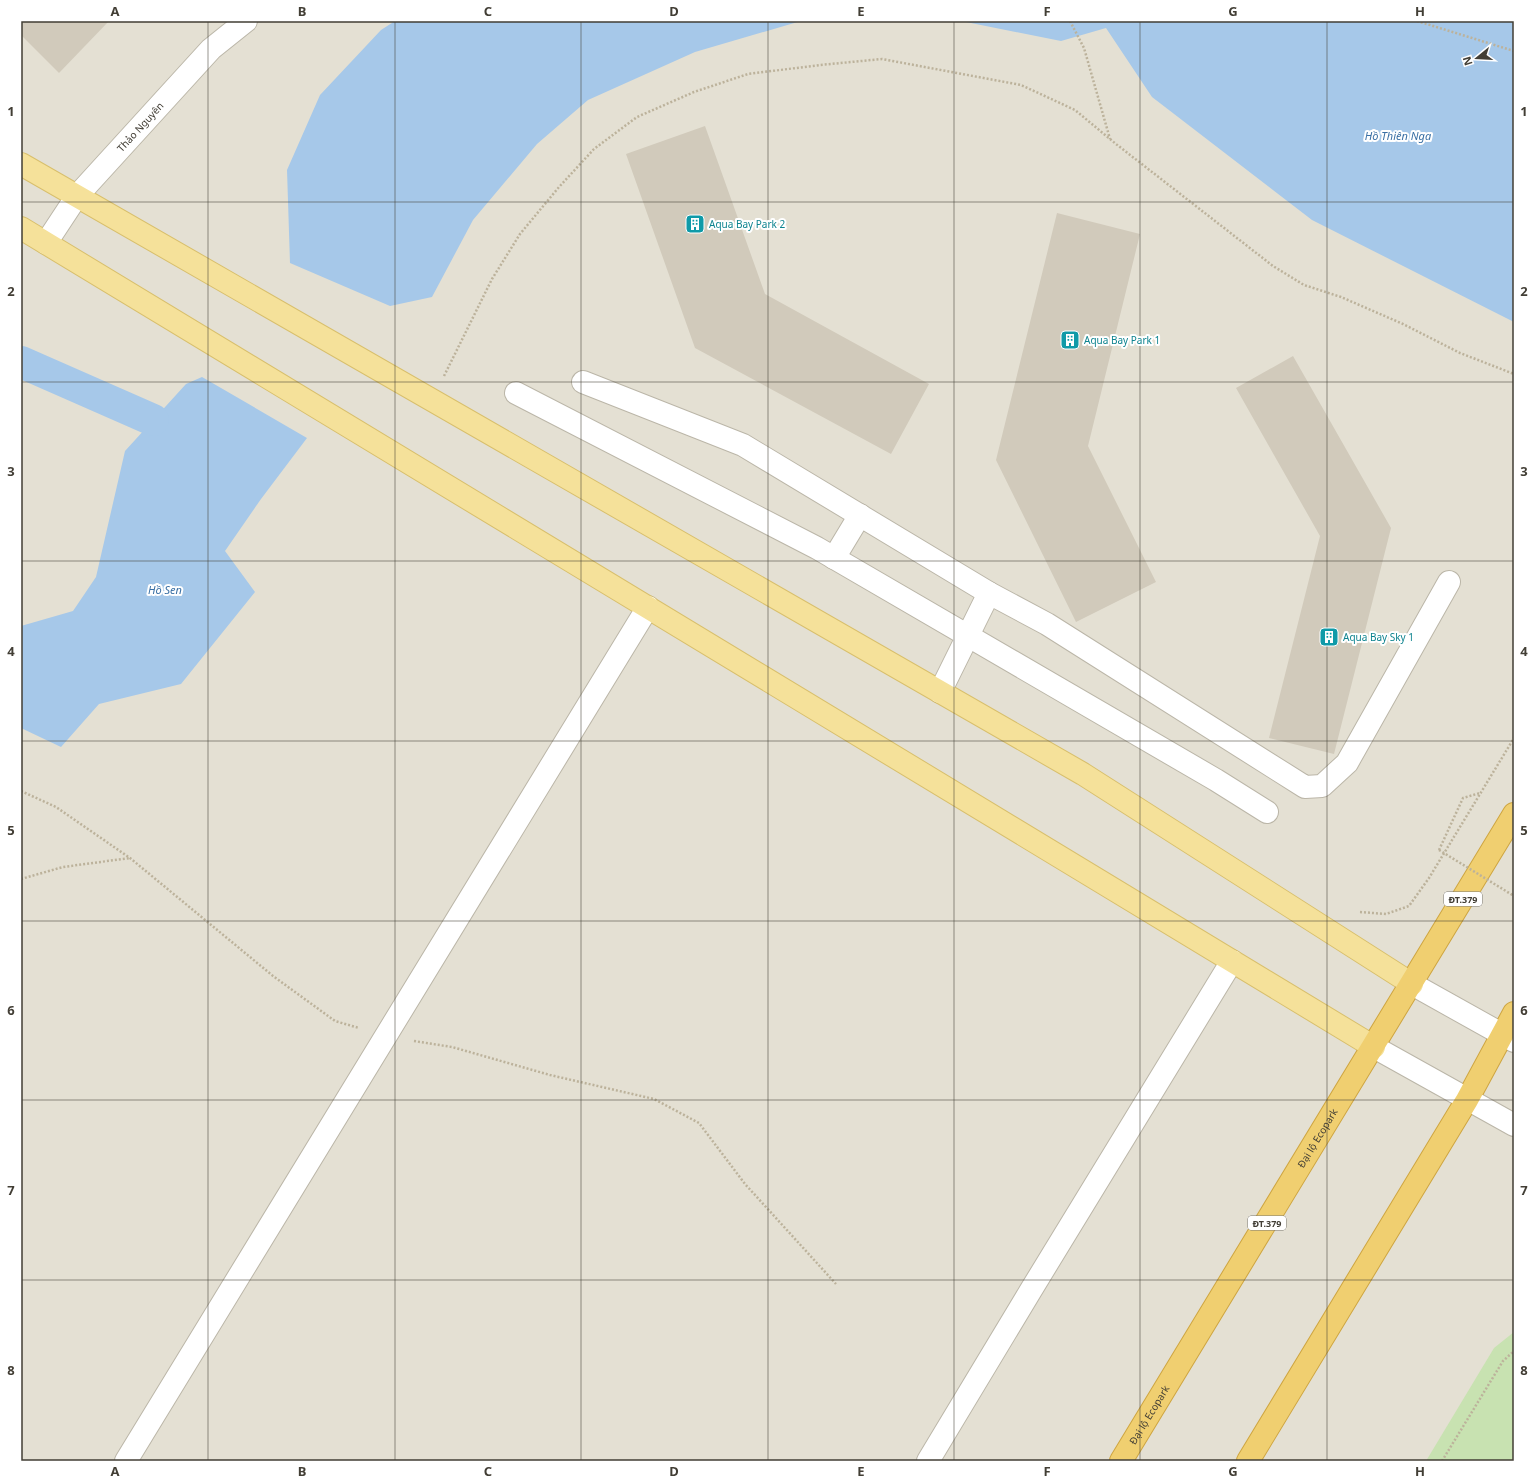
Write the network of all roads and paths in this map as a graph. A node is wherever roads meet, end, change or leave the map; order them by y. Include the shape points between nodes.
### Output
1 (246, 21) edge
2 (1070, 21) edge
3 (1417, 21) edge
4 (1514, 51) edge
5 (1110, 140) junction
6 (21, 164) edge
7 (77, 196) junction
8 (21, 228) edge
9 (46, 243) junction
10 (1514, 374) edge
11 (583, 382) dead end
12 (516, 393) dead end
13 (432, 400) junction
14 (860, 515) junction
15 (834, 558) junction
16 (1449, 582) dead end
17 (989, 593) junction
18 (648, 607) junction
19 (968, 636) junction
20 (940, 692) junction
21 (1514, 738) edge
22 (21, 791) edge
23 (1481, 793) junction
24 (1267, 812) dead end
25 (1514, 814) edge
26 (130, 858) junction
27 (21, 879) edge
28 (1514, 896) edge
29 (1360, 912) dead end
30 (1232, 961) junction
31 (1412, 984) junction
32 (1514, 1013) edge
33 (386, 1036) junction
34 (1508, 1037) edge
35 (1374, 1047) junction
36 (1467, 1100) junction
37 (1514, 1125) edge
38 (836, 1284) dead end
39 (1514, 1350) edge
40 (126, 1461) edge
41 (928, 1461) edge
42 (1121, 1461) edge
43 (1248, 1461) edge
44 (1442, 1461) edge

1 - 7 street, Thảo Nguyên via 211,49
2 - 5 path via 1084,48
3 - 4 path
5 - 10 path via 1273,266 1304,285 1341,297 1460,353
5 - 13 path via 1075,110 1021,85 882,59 748,74 694,92 637,116 594,149 559,187 520,234 492,279
6 - 7 main road
7 - 9 street, Thảo Nguyên
7 - 13 main road
8 - 9 main road
9 - 18 main road
11 - 14 street via 743,445
12 - 15 street
13 - 20 main road
14 - 15 street
14 - 17 street
15 - 19 street
16 - 17 street via 1347,763 1322,786 1305,788 1047,624
17 - 19 street
18 - 30 main road
18 - 33 street
19 - 20 street
19 - 24 street
20 - 31 main road via 1083,774
21 - 23 path
22 - 26 path via 56,807
23 - 28 path, bridge via 1463,798 1439,850
23 - 29 path via 1409,906 1386,914
25 - 31 highway, Đại lộ Ecopark / ĐT.379
26 - 27 path via 63,867
26 - 33 path via 272,976 335,1021
30 - 35 main road
30 - 41 street
31 - 34 street
31 - 35 highway, Đại lộ Ecopark / ĐT.379
32 - 34 highway
33 - 38 path via 452,1047 550,1075 654,1099 699,1123 745,1184
33 - 40 street
34 - 36 highway
35 - 36 street
35 - 42 highway, Đại lộ Ecopark / ĐT.379
36 - 37 street
36 - 43 highway
39 - 44 path via 1503,1361

